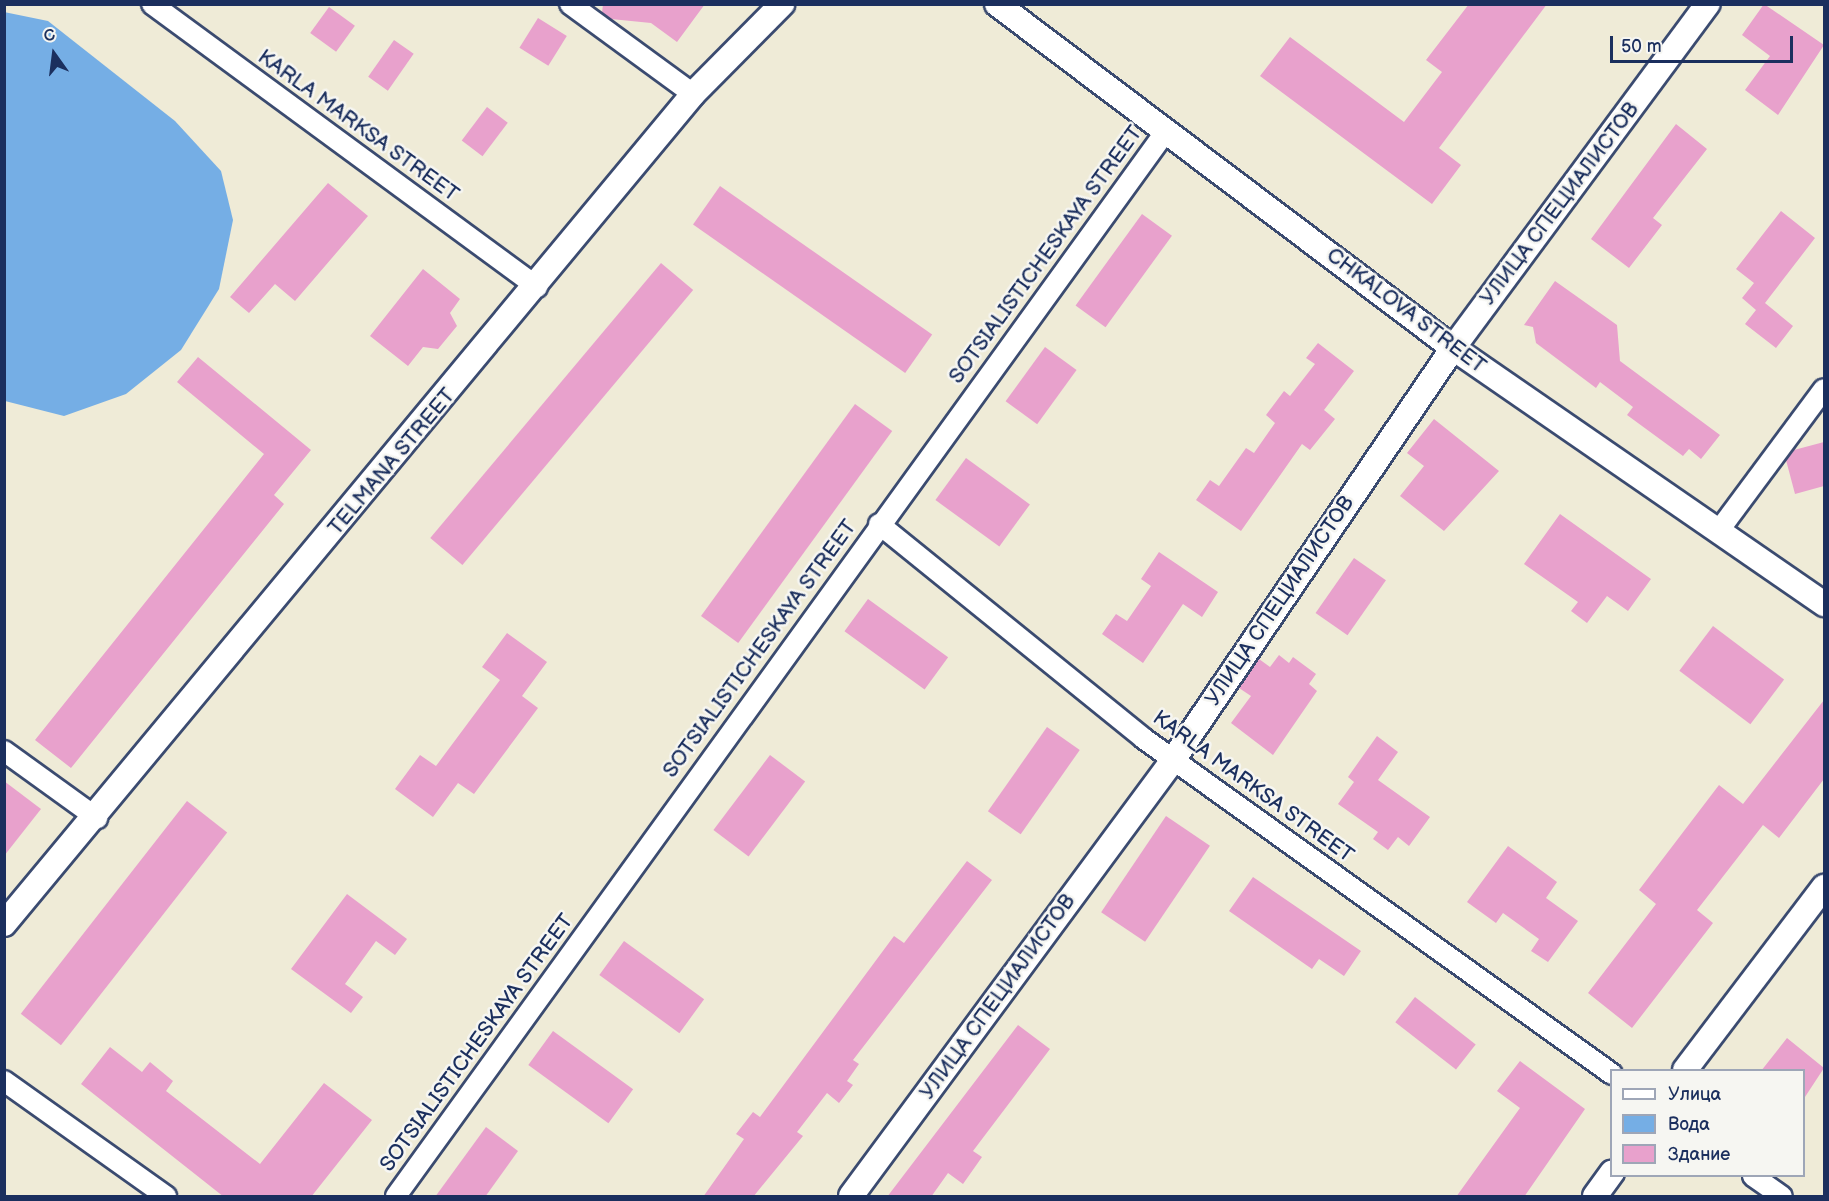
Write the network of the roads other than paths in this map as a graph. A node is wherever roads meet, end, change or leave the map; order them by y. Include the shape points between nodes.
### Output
1 (152, 4) edge
2 (570, 4) edge
3 (782, 4) edge
4 (997, 4) edge
5 (1708, 4) edge
6 (693, 94) junction
7 (1166, 131) junction
8 (537, 287) junction
9 (1453, 348) junction
10 (1824, 389) edge
11 (879, 524) junction
12 (1720, 529) junction
13 (1824, 604) edge
14 (4, 751) edge
15 (1173, 759) junction
16 (97, 818) junction
17 (1824, 887) edge
18 (4, 924) edge
19 (1687, 1069) edge
20 (1610, 1073) edge
21 (4, 1081) edge
22 (1610, 1174) edge
23 (1754, 1177) edge
24 (166, 1197) edge
25 (396, 1197) edge
26 (851, 1197) edge
27 (1595, 1197) edge
28 (1782, 1197) edge

1 - 8 street, KARLA MARKSA STREET
2 - 6 street
3 - 6 street, TELMANA STREET
4 - 7 street, CHKALOVA STREET
5 - 9 street, УЛИЦА СПЕЦИАЛИСТОВ
6 - 8 street, TELMANA STREET
7 - 9 street, CHKALOVA STREET
7 - 11 street, SOTSIALISTICHESKAYA STREET
8 - 16 street, TELMANA STREET
9 - 12 street, CHKALOVA STREET
9 - 15 street, УЛИЦА СПЕЦИАЛИСТОВ
10 - 12 street
11 - 15 street, KARLA MARKSA STREET
11 - 25 street, SOTSIALISTICHESKAYA STREET
12 - 13 street, CHKALOVA STREET
14 - 16 street
15 - 20 street, KARLA MARKSA STREET
15 - 26 street, УЛИЦА СПЕЦИАЛИСТОВ
16 - 18 street, TELMANA STREET
17 - 19 street
21 - 24 street
22 - 27 street
23 - 28 street

